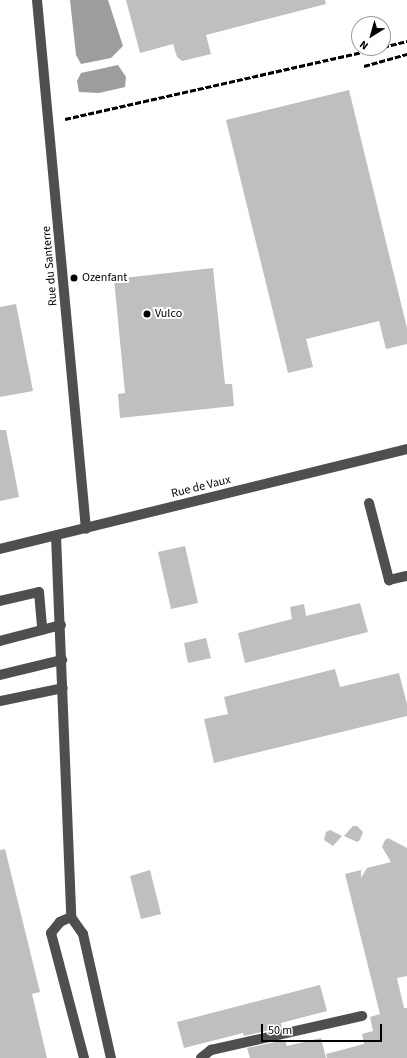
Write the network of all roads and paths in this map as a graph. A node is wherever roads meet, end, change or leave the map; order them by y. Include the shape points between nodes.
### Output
1 (37, 0) edge
2 (407, 449) edge
3 (369, 502) dead end
4 (86, 529) junction
5 (56, 536) junction
6 (0, 549) edge
7 (407, 576) edge
8 (0, 602) edge
9 (61, 625) junction
10 (42, 630) junction
11 (0, 641) edge
12 (62, 660) junction
13 (0, 675) edge
14 (64, 688) junction
15 (0, 701) edge
16 (71, 917) junction
17 (362, 1016) dead end
18 (84, 1058) edge
19 (111, 1058) edge
20 (201, 1058) edge

1 - 4 street, Rue du Santerre
2 - 4 street, Rue de Vaux
3 - 7 street via 389,580
4 - 5 street, Rue de Vaux
5 - 6 street, Rue de Vaux
5 - 9 street
8 - 10 street via 39,592
9 - 10 street
9 - 12 street
10 - 11 street
12 - 13 street
12 - 14 street
14 - 15 street
14 - 16 street
16 - 18 street via 60,922 51,933
16 - 19 street via 83,934
17 - 20 street via 211,1050

